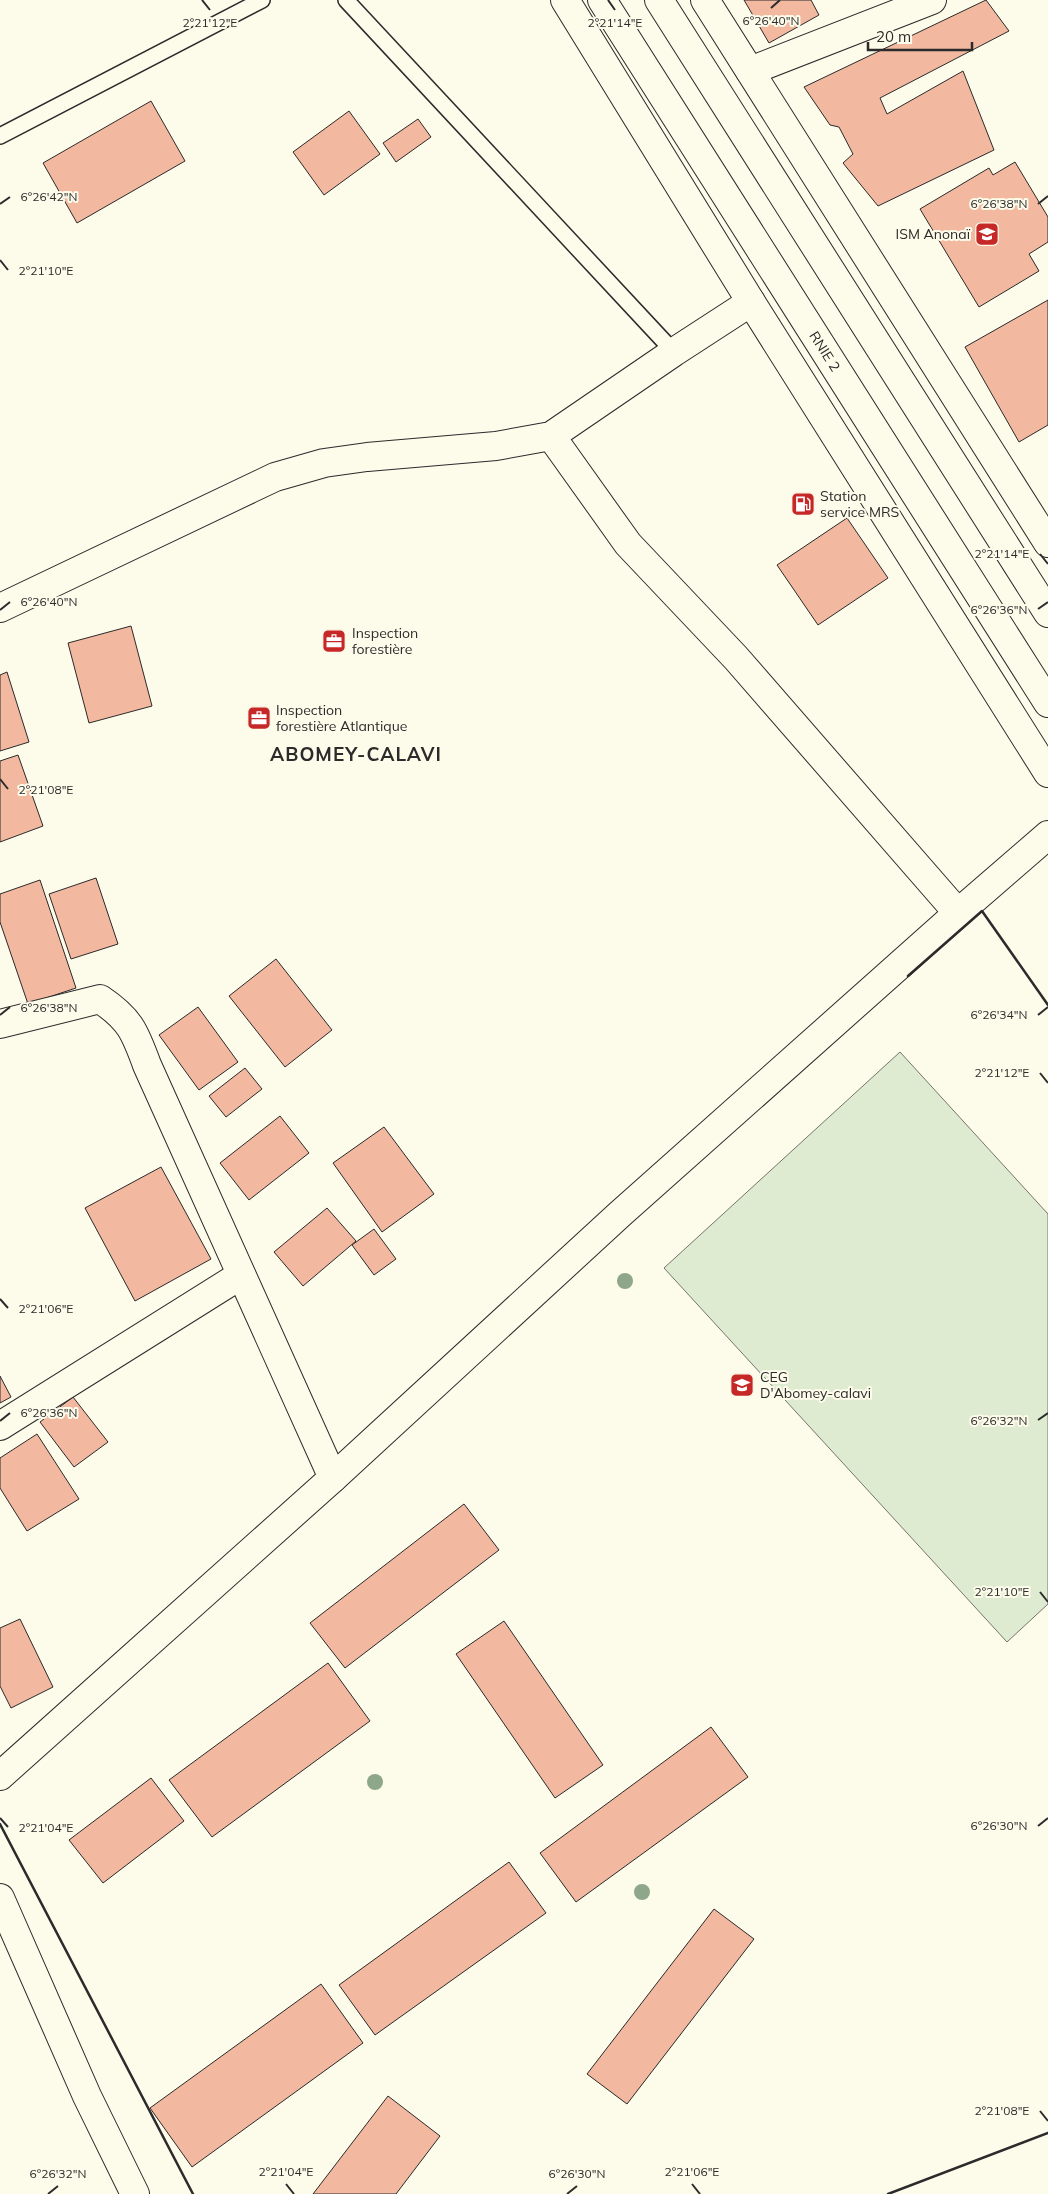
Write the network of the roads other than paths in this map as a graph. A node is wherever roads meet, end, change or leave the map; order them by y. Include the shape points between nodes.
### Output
1 (262, 0) edge
2 (346, 0) edge
3 (565, 0) edge
4 (602, 0) edge
5 (659, 0) edge
6 (705, 0) edge
7 (932, 0) edge
8 (750, 71) junction
9 (0, 136) edge
10 (752, 302) junction
11 (674, 352) junction
12 (551, 436) junction
13 (1048, 543) edge
14 (0, 608) edge
15 (1048, 613) edge
16 (1048, 703) edge
17 (1048, 772) edge
18 (1048, 835) edge
19 (958, 912) junction
20 (0, 1024) edge
21 (241, 1275) junction
22 (0, 1426) edge
23 (333, 1478) junction
24 (0, 1776) edge
25 (0, 1898) edge
26 (135, 2194) edge

1 - 9 lane
2 - 11 lane
3 - 10 main road
4 - 16 main road, RNIE 2 / RNIE 2
5 - 15 main road
6 - 8 main road
7 - 8 main road
8 - 13 main road
10 - 11 main road
10 - 17 main road
11 - 12 main road
12 - 14 main road via 496,446 324,463 275,477
12 - 19 main road via 628,544 736,658
18 - 19 main road
19 - 23 main road via 620,1214
20 - 21 main road via 100,999 118,1011 135,1033
21 - 22 main road
21 - 23 main road
23 - 24 main road
25 - 26 main road via 87,2096

